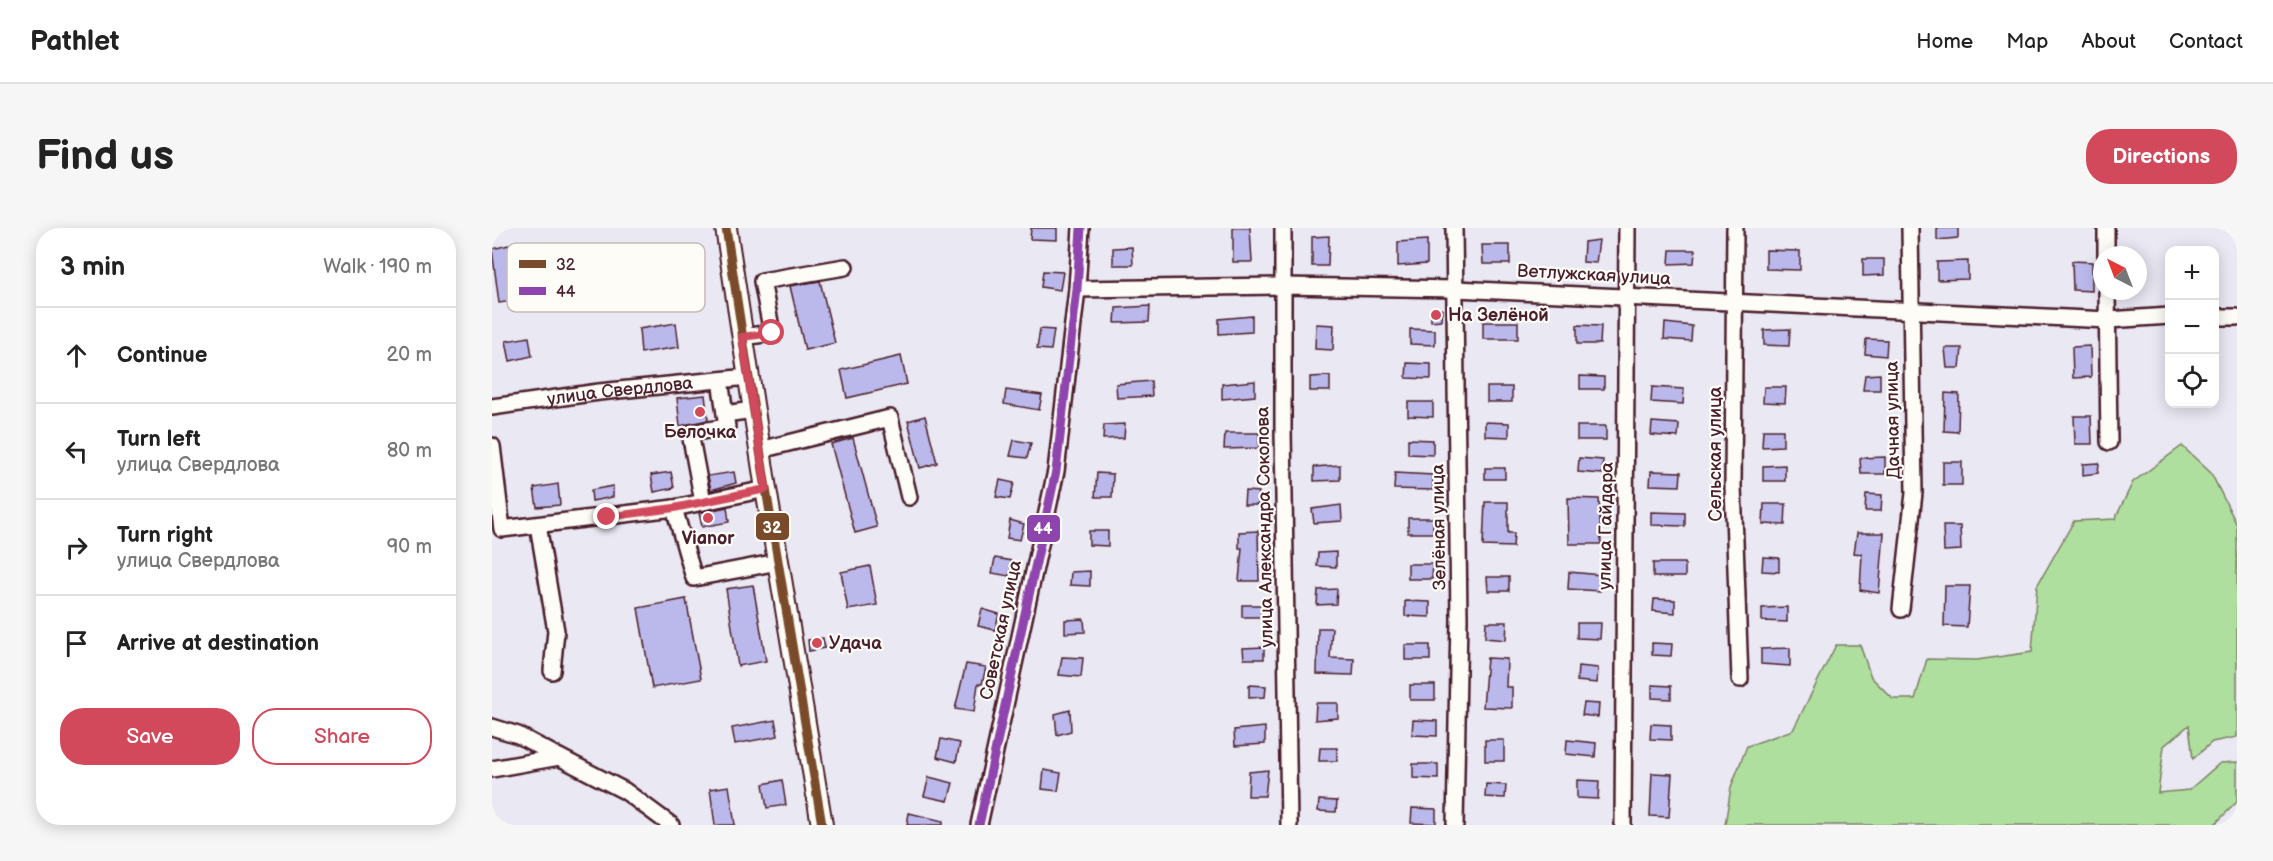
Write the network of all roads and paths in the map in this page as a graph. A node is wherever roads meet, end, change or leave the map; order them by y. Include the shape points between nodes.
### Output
1 (726, 228) edge
2 (1081, 228) edge
3 (1283, 228) edge
4 (1454, 228) edge
5 (1627, 228) edge
6 (1735, 228) edge
7 (1911, 228) edge
8 (2106, 228) edge
9 (2106, 246) edge
10 (845, 267) dead end
11 (1283, 286) junction
12 (1077, 289) junction
13 (1456, 289) junction
14 (1628, 295) junction
15 (2107, 300) edge
16 (1735, 303) junction
17 (1910, 310) junction
18 (2165, 316) edge
19 (2219, 317) edge
20 (2237, 318) edge
21 (2108, 320) junction
22 (742, 337) junction
23 (748, 376) junction
24 (720, 380) junction
25 (492, 407) edge
26 (753, 410) junction
27 (725, 414) junction
28 (2109, 442) dead end
29 (492, 446) edge
30 (760, 450) junction
31 (766, 489) junction
32 (909, 497) dead end
33 (703, 502) junction
34 (674, 508) junction
35 (538, 525) junction
36 (778, 562) junction
37 (1901, 609) dead end
38 (552, 671) dead end
39 (1740, 679) dead end
40 (492, 727) edge
41 (559, 757) junction
42 (492, 769) edge
43 (670, 825) edge
44 (822, 825) edge
45 (979, 825) edge
46 (1288, 825) edge
47 (1455, 825) edge
48 (1623, 825) edge

1 - 22 main road
2 - 12 street, Советская улица
3 - 11 street, улица Александра Соколова
4 - 13 street, Зелёная улица
5 - 14 street, улица Гайдара
6 - 16 street, Сельская улица
7 - 17 street, Дачная улица
8 - 9 street
10 - 22 street via 762,281 772,333
11 - 12 street, Ветлужская улица
11 - 13 street, Ветлужская улица
11 - 46 street, улица Александра Соколова
12 - 45 street, Советская улица via 1056,471
13 - 14 street, Ветлужская улица
13 - 47 street, Зелёная улица via 1459,619
14 - 16 street, Ветлужская улица
14 - 48 street, улица Гайдара
15 - 21 street
16 - 17 street, Ветлужская улица
16 - 39 street, Сельская улица via 1733,486
17 - 21 street, Ветлужская улица
17 - 37 street, Дачная улица via 1914,493
18 - 21 street, Ветлужская улица
19 - 20 street
21 - 28 street
22 - 23 main road
23 - 24 street, улица Свердлова
23 - 26 main road
24 - 25 street, улица Свердлова
24 - 27 street
26 - 27 street
26 - 30 main road
27 - 33 street via 727,427 690,433
29 - 35 street via 502,529
30 - 31 main road
30 - 32 street via 890,418
31 - 33 street
31 - 36 main road
33 - 34 street
34 - 35 street
34 - 36 street via 694,578
35 - 38 street via 556,632
36 - 44 main road
40 - 41 street via 518,735
41 - 42 street
41 - 43 street via 625,791

